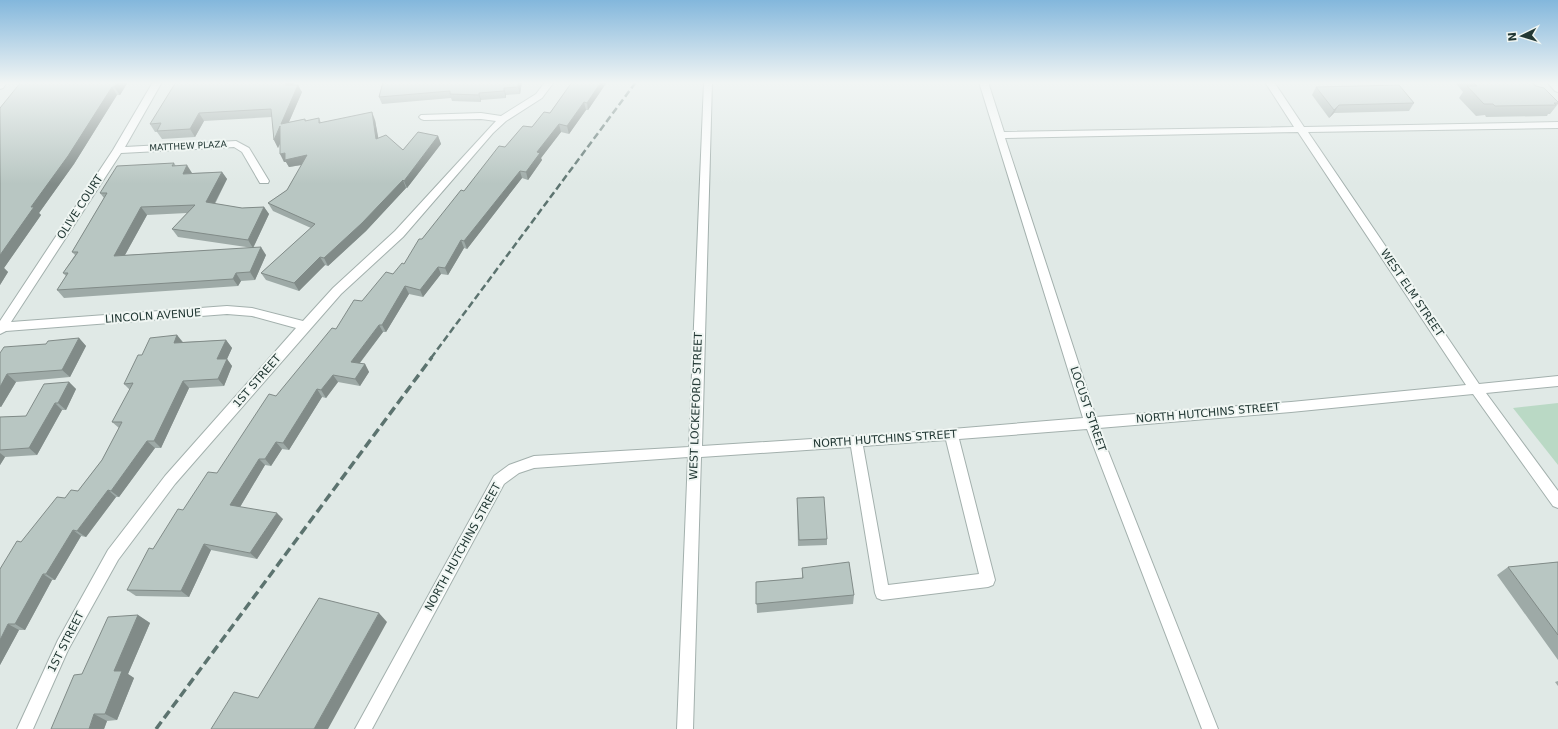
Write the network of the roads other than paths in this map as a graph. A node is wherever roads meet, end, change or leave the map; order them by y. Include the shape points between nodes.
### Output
1 (138, 116) edge
2 (480, 116) edge
3 (481, 116) edge
4 (508, 116) edge
5 (707, 116) edge
6 (993, 116) edge
7 (1292, 116) edge
8 (424, 117) dead end
9 (503, 119) junction
10 (1558, 125) edge
11 (1301, 129) junction
12 (999, 135) junction
13 (118, 150) junction
14 (264, 181) dead end
15 (305, 326) junction
16 (1, 328) edge
17 (1558, 381) edge
18 (1475, 388) junction
19 (1091, 423) junction
20 (951, 434) junction
21 (856, 441) junction
22 (695, 451) junction
23 (1558, 502) edge
24 (25, 729) edge
25 (363, 729) edge
26 (685, 729) edge
27 (1210, 729) edge

1 - 13 street, OLIVE COURT
2 - 8 street
3 - 9 street
4 - 9 street, 1ST STREET
5 - 22 street, WEST LOCKEFORD STREET
6 - 12 street, LOCUST STREET
7 - 11 street, WEST ELM STREET
9 - 15 street, 1ST STREET via 399,234 337,291
10 - 11 street
11 - 12 street
11 - 18 street, WEST ELM STREET
12 - 19 street, LOCUST STREET
13 - 14 street, MATTHEW PLAZA via 236,144 246,150
13 - 16 street, OLIVE COURT
15 - 16 street, LINCOLN AVENUE via 252,312 227,310
15 - 24 street, 1ST STREET via 170,480 113,555 63,644
17 - 18 street, NORTH HUTCHINS STREET
18 - 19 street, NORTH HUTCHINS STREET
18 - 23 street, WEST ELM STREET
19 - 20 street, NORTH HUTCHINS STREET
19 - 27 street, LOCUST STREET
20 - 21 street, NORTH HUTCHINS STREET
20 - 21 street via 988,580 882,592
21 - 22 street, NORTH HUTCHINS STREET
22 - 25 street, NORTH HUTCHINS STREET via 534,462 514,469 499,480
22 - 26 street, WEST LOCKEFORD STREET

